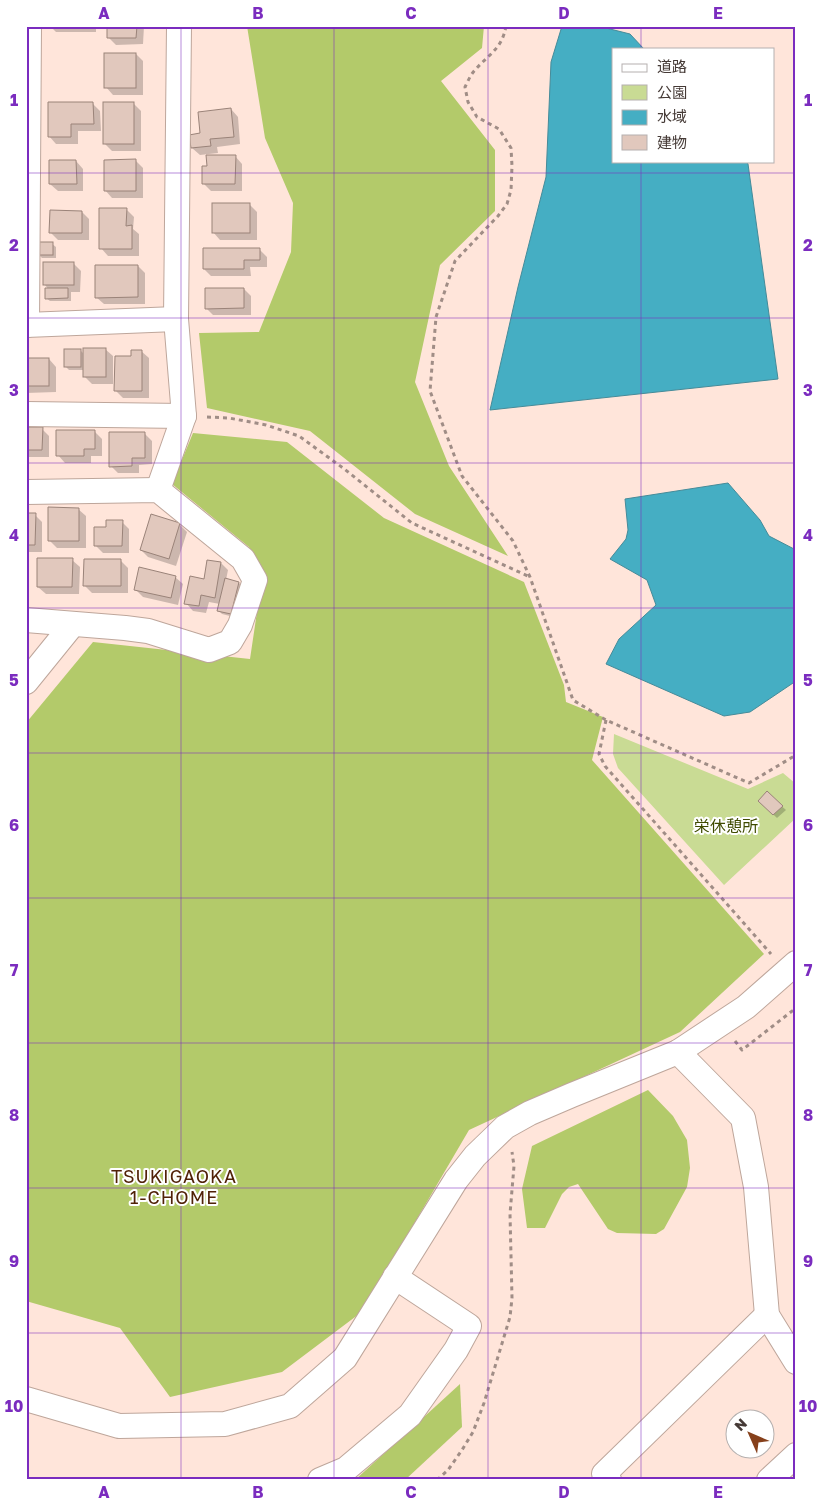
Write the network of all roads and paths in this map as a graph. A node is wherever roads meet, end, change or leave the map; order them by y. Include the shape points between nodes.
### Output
1 (29, 26) edge
2 (179, 26) edge
3 (506, 26) edge
4 (176, 319) junction
5 (27, 325) edge
6 (26, 414) edge
7 (184, 416) junction
8 (158, 490) junction
9 (26, 492) edge
10 (530, 577) junction
11 (26, 620) edge
12 (73, 624) junction
13 (26, 682) edge
14 (606, 720) junction
15 (796, 755) edge
16 (773, 956) dead end
17 (796, 963) edge
18 (796, 1008) edge
19 (732, 1037) dead end
20 (678, 1052) junction
21 (512, 1149) dead end
22 (395, 1277) junction
23 (767, 1315) junction
24 (796, 1362) edge
25 (26, 1399) edge
26 (796, 1455) edge
27 (320, 1480) edge
28 (437, 1480) edge
29 (609, 1480) edge
30 (770, 1480) edge

1 - 5 street
2 - 4 street
3 - 10 path via 497,50 474,71 465,87 468,102 477,117 499,129 511,148 511,190 507,204 498,216 455,261 436,317 430,391 462,476 513,541
4 - 5 street
4 - 7 street
6 - 7 street
7 - 8 street
7 - 10 path via 229,418 299,436 412,523
8 - 9 street
8 - 12 street via 243,559 255,580 240,625 230,642 209,650 148,631
10 - 14 path via 573,700
11 - 12 street
12 - 13 street
14 - 15 path via 749,783
14 - 16 path via 599,754 605,766
17 - 20 street via 746,1007
18 - 19 path via 742,1050
20 - 22 street via 530,1113 505,1127 456,1180
20 - 23 street via 743,1118 756,1187
21 - 28 path via 510,1318 473,1432 458,1457
22 - 25 street via 345,1358 290,1406 226,1424 119,1426
22 - 27 street via 469,1326 410,1415 346,1469
23 - 24 street
23 - 29 street via 604,1474
26 - 30 street

